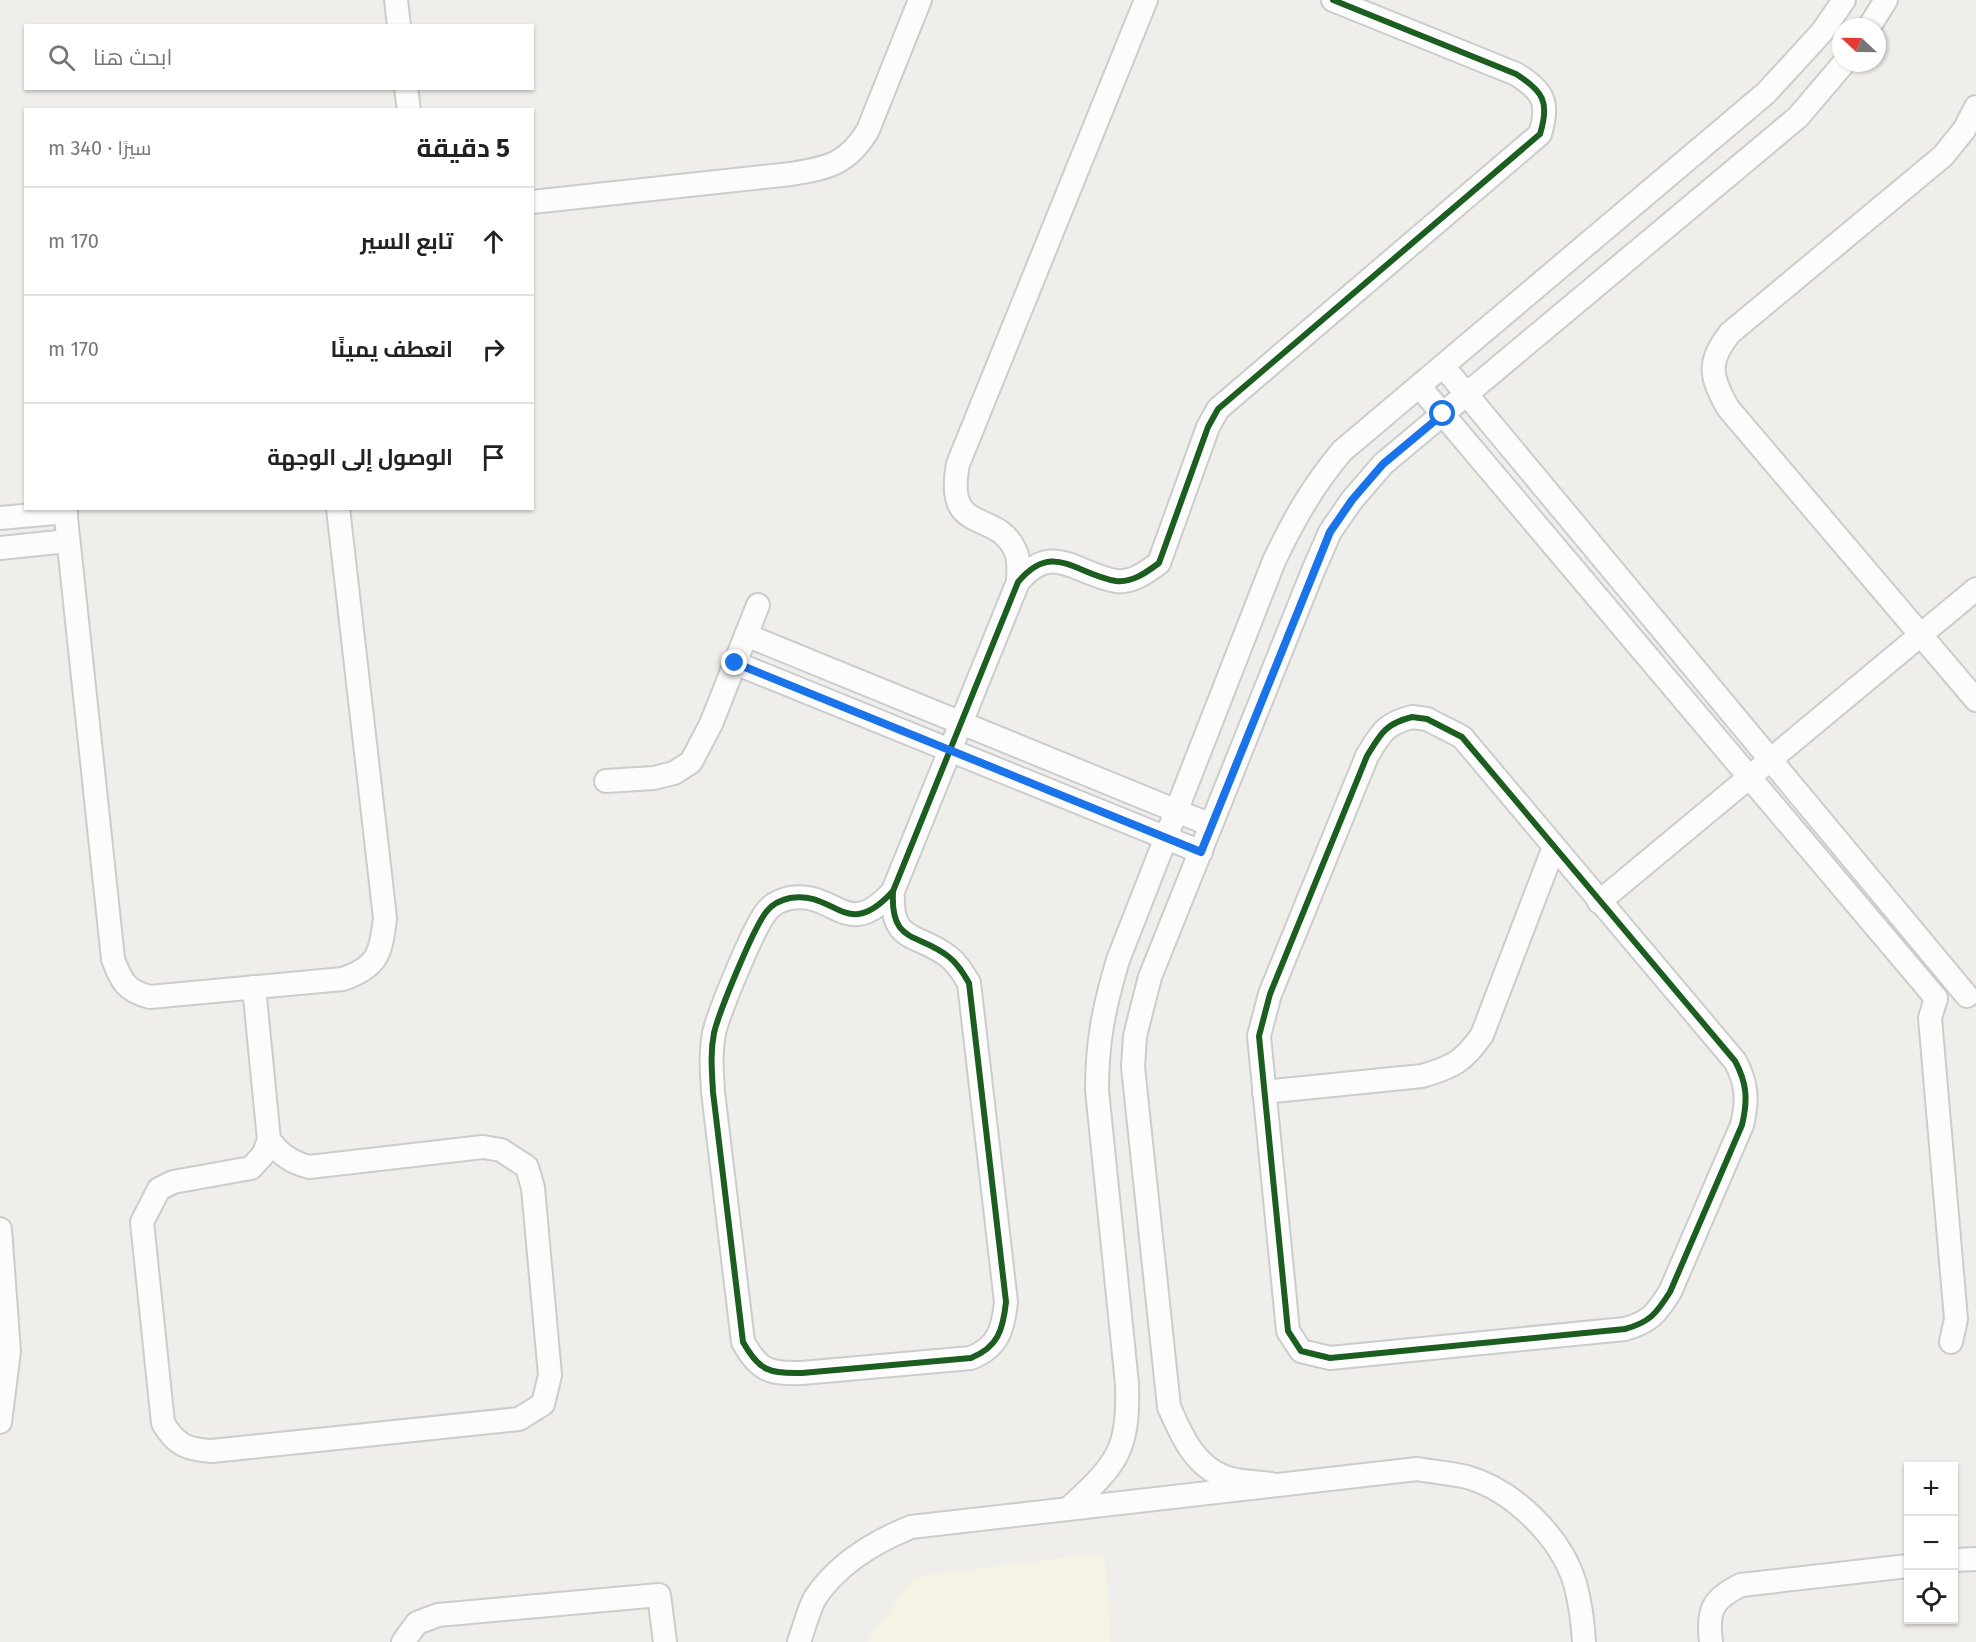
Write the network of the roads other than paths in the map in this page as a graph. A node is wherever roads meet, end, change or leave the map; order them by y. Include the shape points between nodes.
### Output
1 (396, 0) edge
2 (920, 0) edge
3 (1146, 0) edge
4 (1334, 0) edge
5 (1844, 0) edge
6 (1886, 0) edge
7 (1875, 18) edge
8 (399, 24) edge
9 (1836, 72) edge
10 (406, 90) edge
11 (1976, 107) edge
12 (409, 108) edge
13 (534, 202) edge
14 (1443, 366) junction
15 (1419, 386) junction
16 (1466, 394) junction
17 (1443, 414) junction
18 (66, 510) edge
19 (338, 510) edge
20 (0, 518) edge
21 (68, 541) junction
22 (0, 548) edge
23 (1018, 582) junction
24 (1976, 589) edge
25 (758, 605) dead end
26 (746, 635) junction
27 (1920, 635) junction
28 (735, 663) junction
29 (1976, 700) edge
30 (961, 723) junction
31 (950, 750) junction
32 (1771, 759) junction
33 (1749, 777) junction
34 (606, 781) dead end
35 (1177, 811) junction
36 (1211, 825) junction
37 (1166, 838) junction
38 (1554, 847) junction
39 (1201, 852) junction
40 (893, 891) junction
41 (1599, 902) junction
42 (254, 987) junction
43 (1971, 996) edge
44 (1936, 998) junction
45 (1264, 1092) junction
46 (269, 1140) junction
47 (0, 1230) edge
48 (1952, 1341) dead end
49 (0, 1422) edge
50 (1271, 1484) junction
51 (1069, 1508) junction
52 (1976, 1559) edge
53 (1958, 1560) edge
54 (1904, 1566) edge
55 (403, 1642) edge
56 (665, 1642) edge
57 (799, 1642) edge
58 (1584, 1642) edge
59 (1711, 1642) edge

1 - 8 street
2 - 13 street via 868,130 857,149 843,160 819,170 791,174
3 - 23 street via 958,464 953,489 960,506 976,521 1004,534 1016,550
4 - 23 street via 1531,83 1545,105 1540,134 1218,409 1159,563 1145,574 1117,581 1057,560 1042,561
5 - 14 street via 1822,32 1766,93
6 - 7 street
9 - 16 street via 1798,117
10 - 12 street
11 - 27 street via 1943,156 1730,333 1716,350 1713,368 1716,386 1728,408
14 - 15 street
14 - 16 street
15 - 17 street
15 - 35 street via 1342,451 1298,510 1274,561
16 - 17 street
16 - 32 street
17 - 33 street
17 - 36 street via 1383,464 1330,532
18 - 20 street
18 - 21 street
19 - 42 street via 385,918 383,936 374,962 362,973 343,979
21 - 22 street
21 - 42 street via 113,959 121,982 134,993 150,997
23 - 30 street
24 - 27 street
25 - 26 street
26 - 28 street
26 - 30 street
27 - 29 street
27 - 32 street
28 - 31 street
28 - 34 street via 703,743 691,762 674,773 654,778
30 - 31 street
30 - 35 street
31 - 37 street
31 - 40 street
32 - 33 street
32 - 43 street
33 - 41 street
33 - 44 street
35 - 36 street
35 - 37 street
36 - 39 street
37 - 39 street
37 - 51 street via 1118,960 1097,1047 1096,1090 1128,1421 1116,1459
38 - 41 street
38 - 45 street via 1482,1035 1466,1058 1422,1076
38 - 45 street via 1462,737 1436,723 1412,717 1381,732 1367,756 1270,994 1259,1036
39 - 50 street via 1145,995 1133,1067 1165,1383 1178,1429 1203,1463 1225,1477
40 - 40 street via 879,908 866,914 849,915 808,899 793,898 766,911 715,1031 711,1059 713,1092 743,1342 754,1360 768,1371 780,1374 971,1358 986,1352 998,1339 1004,1322 1006,1302 969,983 960,967 947,956 905,935 892,909
41 - 45 street via 1735,1061 1746,1088 1742,1125 1670,1292 1658,1311 1644,1323 1625,1329 1330,1358 1301,1351 1288,1331
42 - 46 street
43 - 44 street
44 - 48 street via 1930,1018 1956,1320
46 - 46 street via 263,1155 251,1168 173,1182 159,1189 142,1222 163,1423 172,1439 194,1450 212,1451 519,1419 543,1404 550,1375 533,1188 527,1167 501,1150 483,1147 309,1167 279,1153
47 - 49 street via 9,1351
50 - 51 street
50 - 58 street via 1417,1469 1468,1478 1503,1495 1536,1521 1558,1549 1575,1582
51 - 57 street via 911,1527 874,1542 843,1566 815,1599
52 - 53 street
54 - 59 street via 1741,1585 1724,1593 1713,1605
55 - 56 street via 417,1623 438,1615 659,1595

